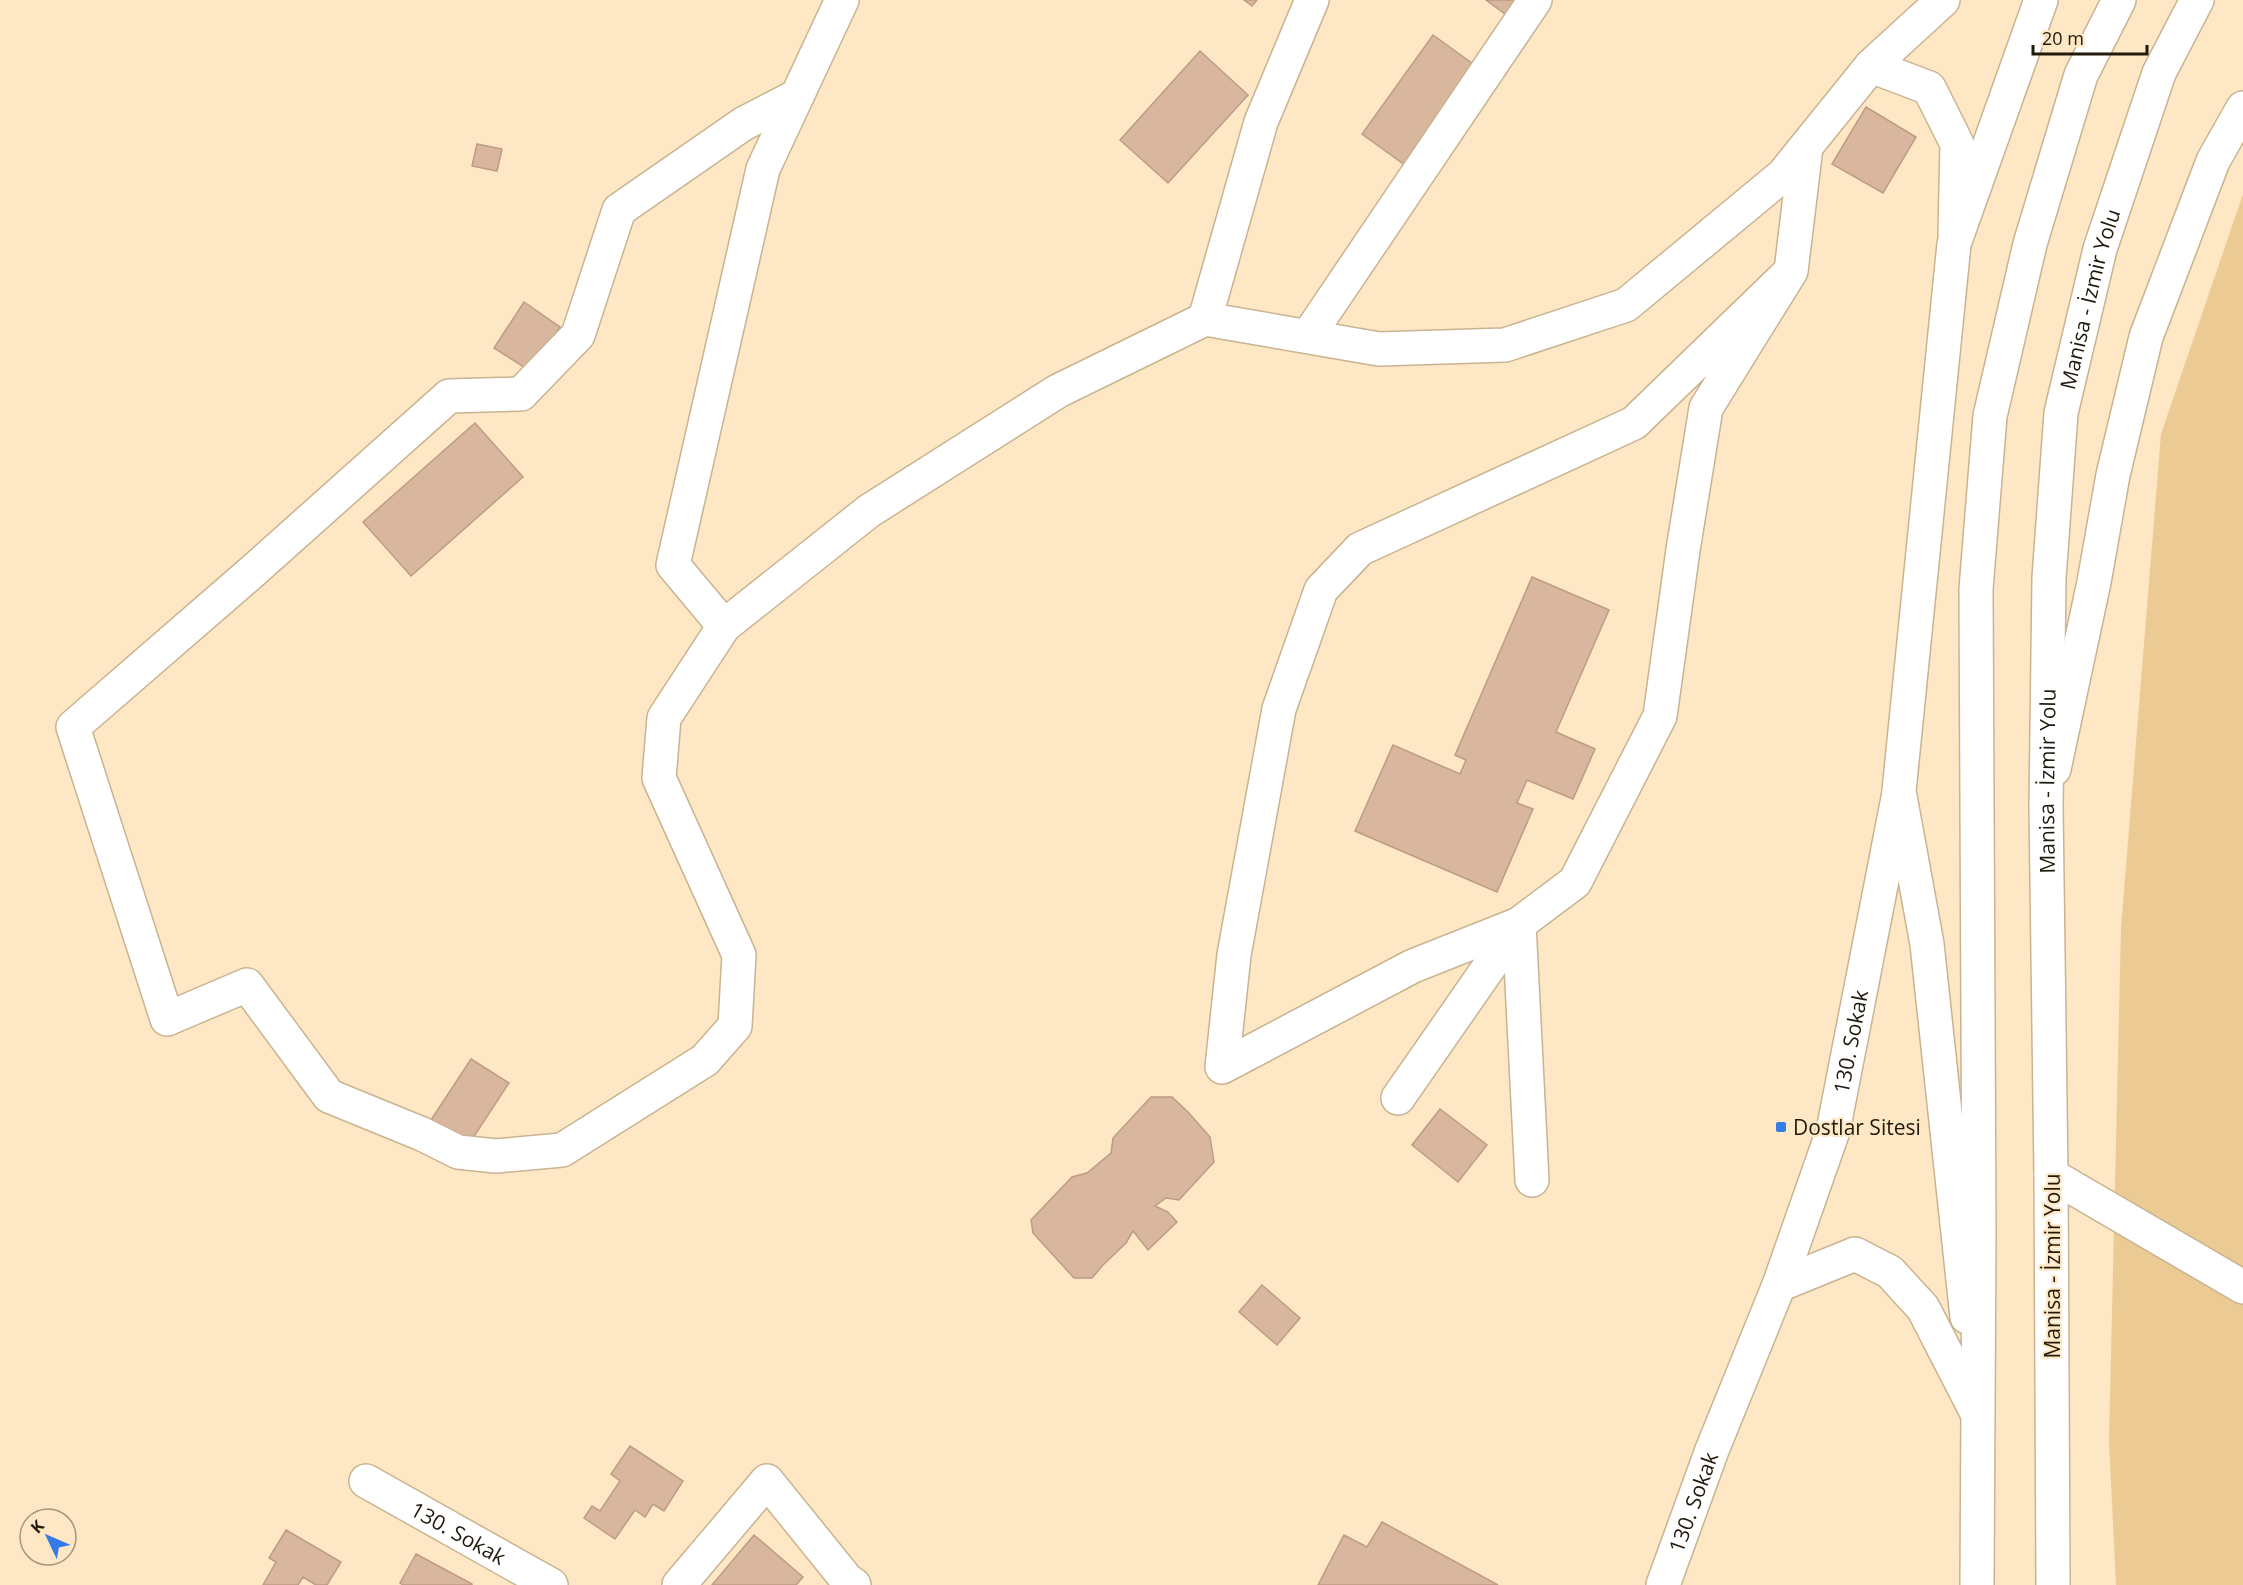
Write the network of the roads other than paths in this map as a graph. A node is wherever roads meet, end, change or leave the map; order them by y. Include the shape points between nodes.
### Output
1 (842, 0) edge
2 (1311, 0) edge
3 (1535, 0) edge
4 (1943, 0) edge
5 (2041, 0) edge
6 (2119, 0) edge
7 (2198, 0) edge
8 (1872, 66) junction
9 (797, 96) junction
10 (2243, 108) edge
11 (1806, 147) junction
12 (1954, 244) junction
13 (1791, 271) junction
14 (1205, 319) junction
15 (1308, 336) junction
16 (724, 626) junction
17 (1899, 791) junction
18 (2046, 806) junction
19 (1519, 924) junction
20 (1398, 1098) dead end
21 (2051, 1175) junction
22 (1532, 1180) dead end
23 (1779, 1285) junction
24 (2243, 1287) edge
25 (1977, 1413) junction
26 (366, 1481) dead end
27 (551, 1585) edge
28 (680, 1585) edge
29 (854, 1585) edge
30 (1663, 1585) edge
31 (1977, 1585) edge
32 (2053, 1585) edge

1 - 9 main road
2 - 14 main road via 1261,122
3 - 15 main road
4 - 8 main road
5 - 12 main road
6 - 25 main road via 2081,75 2030,244 1990,416 1976,589
7 - 18 main road, Manisa - İzmir Yolu via 2159,73 2100,249 2061,413 2049,578
8 - 11 main road
8 - 12 main road via 1929,88 1957,144
9 - 16 main road via 764,169 673,565
9 - 16 main road via 744,124 619,210 578,335 521,394 449,396 73,727 167,1019 247,985 329,1096 458,1152 496,1156 562,1150 705,1060 735,1026 739,956 659,778 664,718
10 - 18 main road via 2214,161 2146,337 2113,475
11 - 13 main road
11 - 15 main road via 1784,175 1626,305 1505,345 1379,349
12 - 17 main road
13 - 19 main road via 1706,408 1660,716 1575,882
13 - 19 main road via 1634,423 1360,549 1321,590 1279,709 1234,955 1222,1067 1413,966
14 - 15 main road
14 - 16 main road via 1058,391 869,511
17 - 23 main road, 130. Sokak via 1833,1131
17 - 25 main road via 1927,944
18 - 21 main road, Manisa - İzmir Yolu
19 - 20 main road
19 - 22 main road
21 - 24 main road
21 - 32 main road, Manisa - İzmir Yolu
23 - 25 main road via 1855,1254 1890,1272 1923,1308
23 - 30 main road, 130. Sokak
25 - 31 main road
26 - 27 main road, 130. Sokak
28 - 29 main road via 767,1481

